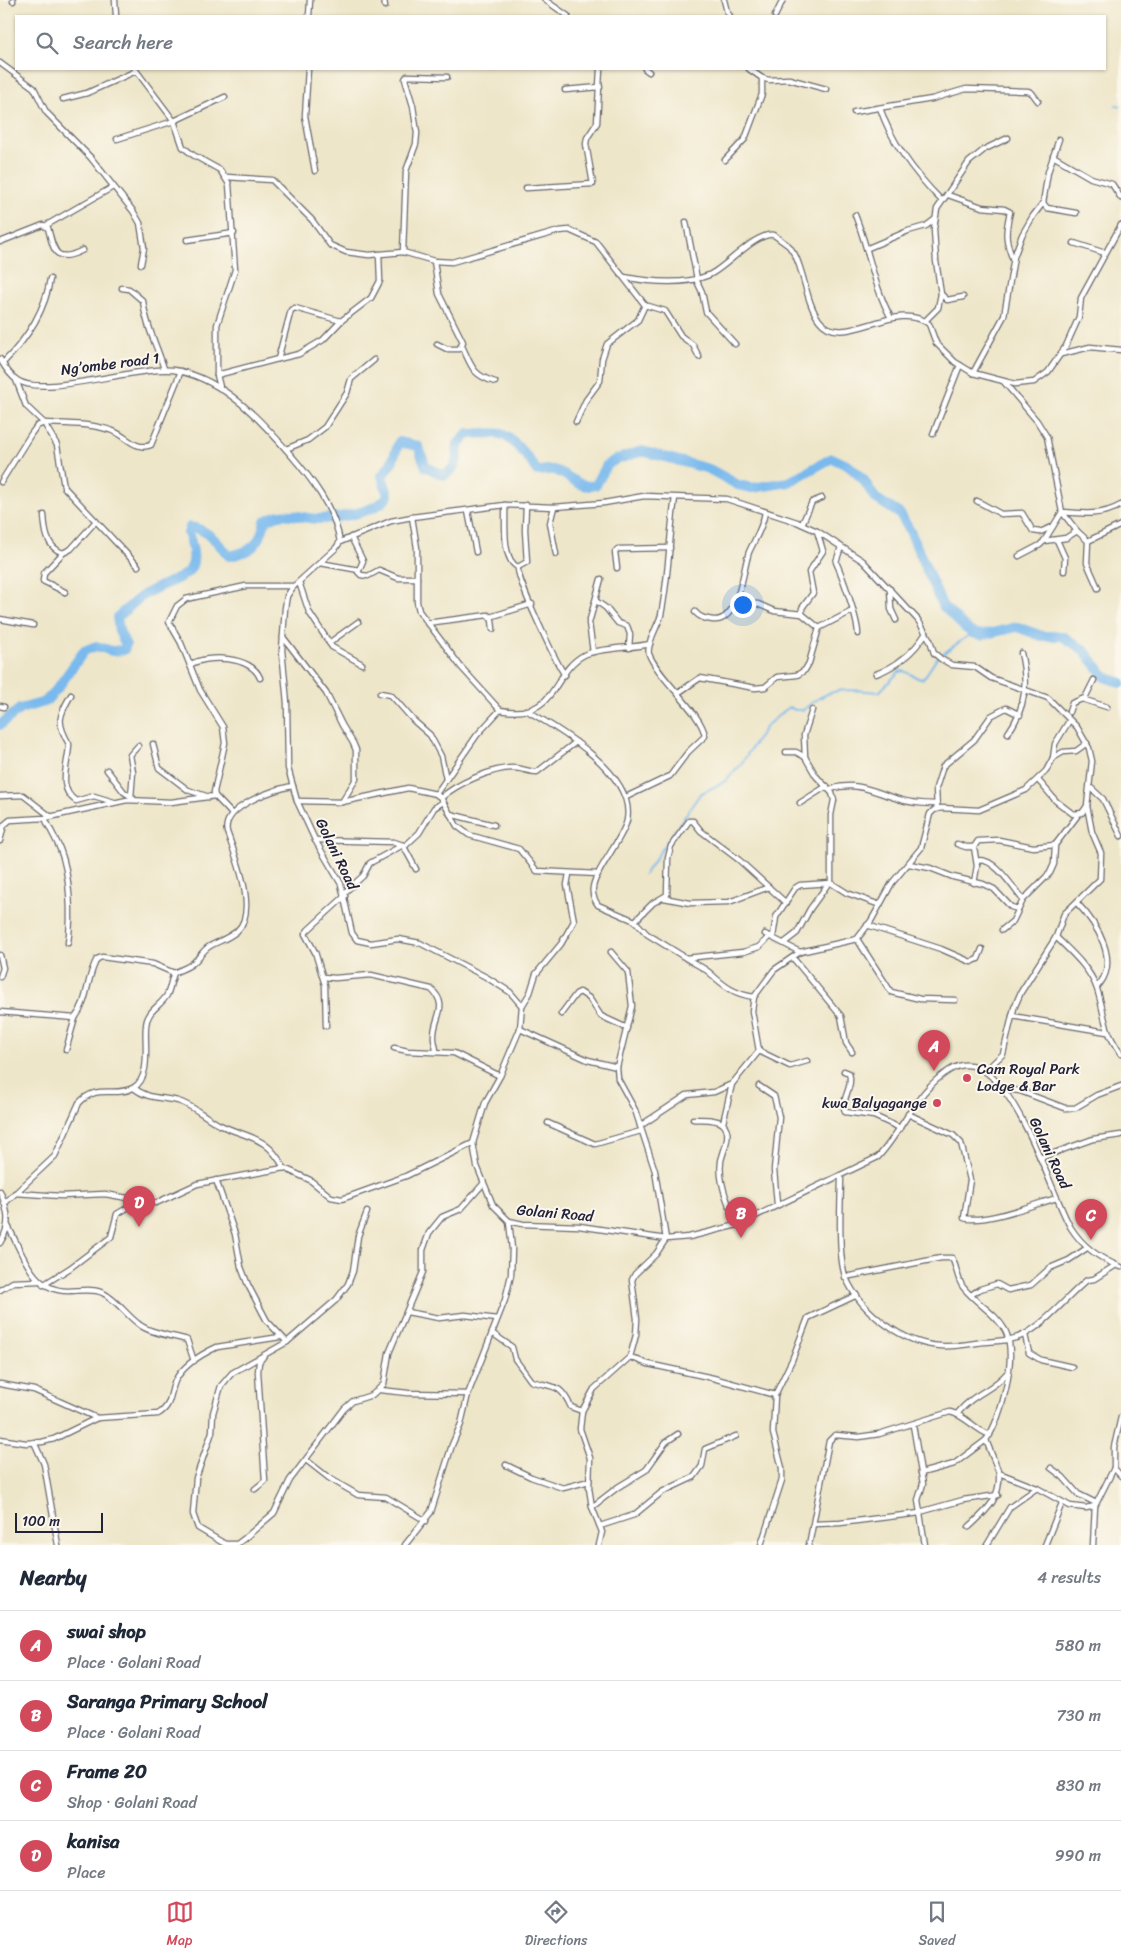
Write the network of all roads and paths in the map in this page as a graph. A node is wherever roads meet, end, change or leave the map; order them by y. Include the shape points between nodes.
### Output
1 (115, 0) edge
2 (310, 0) edge
3 (384, 0) edge
4 (545, 0) edge
5 (724, 0) edge
6 (783, 0) edge
7 (385, 6) dead end
8 (116, 15) edge
9 (309, 15) edge
10 (567, 15) edge
11 (729, 15) edge
12 (776, 15) edge
13 (0, 64) edge
14 (135, 70) edge
15 (308, 70) edge
16 (600, 70) edge
17 (750, 70) edge
18 (446, 77) dead end
19 (762, 78) junction
20 (600, 87) junction
21 (826, 89) dead end
22 (565, 90) dead end
23 (226, 97) dead end
24 (63, 99) dead end
25 (1038, 101) dead end
26 (880, 108) junction
27 (854, 112) dead end
28 (174, 121) junction
29 (1008, 138) dead end
30 (117, 139) dead end
31 (1060, 139) dead end
32 (1053, 156) junction
33 (725, 160) dead end
34 (315, 171) dead end
35 (226, 177) junction
36 (112, 186) junction
37 (526, 188) dead end
38 (948, 195) junction
39 (1121, 198) edge
40 (942, 201) junction
41 (1044, 203) junction
42 (1076, 213) dead end
43 (855, 215) dead end
44 (934, 220) junction
45 (686, 222) dead end
46 (1121, 225) edge
47 (45, 226) junction
48 (234, 233) junction
49 (187, 240) dead end
50 (0, 242) edge
51 (1074, 243) dead end
52 (868, 248) junction
53 (83, 250) dead end
54 (402, 252) junction
55 (1105, 253) junction
56 (379, 254) junction
57 (434, 261) junction
58 (1013, 261) junction
59 (141, 264) dead end
60 (624, 277) junction
61 (50, 279) dead end
62 (697, 279) junction
63 (122, 288) dead end
64 (941, 294) junction
65 (962, 297) dead end
66 (645, 305) junction
67 (890, 318) junction
68 (341, 321) junction
69 (925, 321) junction
70 (437, 344) dead end
71 (734, 344) dead end
72 (462, 346) junction
73 (1121, 350) edge
74 (1061, 354) junction
75 (699, 357) dead end
76 (278, 359) junction
77 (374, 360) dead end
78 (1, 361) edge
79 (960, 365) junction
80 (164, 369) junction
81 (181, 371) junction
82 (973, 373) junction
83 (217, 375) junction
84 (16, 380) junction
85 (495, 382) dead end
86 (1004, 382) junction
87 (220, 387) junction
88 (576, 422) dead end
89 (44, 423) junction
90 (933, 434) dead end
91 (286, 449) junction
92 (1, 482) edge
93 (675, 498) junction
94 (822, 498) dead end
95 (978, 501) dead end
96 (526, 505) junction
97 (1121, 505) edge
98 (505, 506) junction
99 (554, 507) junction
100 (468, 510) junction
101 (765, 512) junction
102 (1062, 512) junction
103 (44, 515) dead end
104 (412, 517) junction
105 (96, 521) junction
106 (802, 524) junction
107 (1121, 526) edge
108 (1052, 527) junction
109 (817, 531) junction
110 (1077, 531) junction
111 (351, 538) junction
112 (1057, 540) junction
113 (1044, 541) junction
114 (1088, 541) junction
115 (340, 542) junction
116 (841, 546) junction
117 (670, 548) junction
118 (476, 552) dead end
119 (63, 553) junction
120 (556, 554) dead end
121 (1019, 556) dead end
122 (320, 563) junction
123 (138, 566) dead end
124 (518, 567) junction
125 (616, 568) dead end
126 (359, 570) junction
127 (1064, 571) dead end
128 (417, 578) junction
129 (601, 580) dead end
130 (299, 582) junction
131 (294, 586) junction
132 (889, 588) junction
133 (1098, 588) dead end
134 (65, 592) dead end
135 (596, 601) junction
136 (734, 603) junction
137 (532, 604) junction
138 (852, 611) junction
139 (695, 612) dead end
140 (802, 614) junction
141 (490, 616) junction
142 (0, 619) edge
143 (896, 620) dead end
144 (358, 622) dead end
145 (426, 623) junction
146 (33, 625) dead end
147 (818, 628) junction
148 (493, 629) dead end
149 (926, 633) junction
150 (858, 634) dead end
151 (283, 637) junction
152 (330, 643) junction
153 (650, 644) junction
154 (629, 648) junction
155 (593, 652) junction
156 (1021, 653) dead end
157 (362, 664) dead end
158 (190, 665) junction
159 (876, 674) dead end
160 (565, 675) junction
161 (260, 678) dead end
162 (1094, 680) dead end
163 (1025, 689) junction
164 (380, 693) dead end
165 (678, 694) junction
166 (71, 695) dead end
167 (1082, 699) junction
168 (1072, 703) junction
169 (1107, 707) dead end
170 (1060, 708) junction
171 (500, 710) junction
172 (526, 710) junction
173 (812, 710) dead end
174 (1069, 712) dead end
175 (1020, 715) junction
176 (1069, 721) junction
177 (1008, 733) dead end
178 (576, 742) junction
179 (1087, 743) junction
180 (153, 744) dead end
181 (138, 746) dead end
182 (786, 752) dead end
183 (805, 757) junction
184 (1052, 758) junction
185 (107, 770) dead end
186 (446, 779) junction
187 (1038, 780) junction
188 (293, 786) junction
189 (828, 788) junction
190 (1090, 788) junction
191 (436, 794) junction
192 (0, 796) edge
193 (131, 797) junction
194 (213, 797) junction
195 (626, 797) junction
196 (137, 800) junction
197 (297, 800) junction
198 (442, 800) junction
199 (114, 802) junction
200 (342, 802) junction
201 (800, 803) dead end
202 (937, 806) junction
203 (1087, 806) junction
204 (232, 814) junction
205 (450, 814) junction
206 (1078, 815) junction
207 (47, 817) junction
208 (494, 825) dead end
209 (1121, 836) edge
210 (315, 840) junction
211 (0, 841) edge
212 (958, 844) dead end
213 (1056, 845) junction
214 (403, 846) junction
215 (974, 847) junction
216 (977, 860) junction
217 (909, 864) junction
218 (416, 869) dead end
219 (569, 874) junction
220 (598, 874) junction
221 (974, 883) junction
222 (830, 884) junction
223 (770, 887) junction
224 (345, 894) junction
225 (664, 898) junction
226 (1023, 900) junction
227 (786, 903) junction
228 (1077, 903) junction
229 (880, 905) junction
230 (1018, 909) junction
231 (635, 921) junction
232 (867, 925) junction
233 (1002, 930) dead end
234 (769, 935) junction
235 (1056, 937) junction
236 (857, 938) junction
237 (68, 943) dead end
238 (784, 943) junction
239 (982, 949) dead end
240 (610, 952) dead end
241 (800, 952) junction
242 (0, 955) edge
243 (686, 958) junction
244 (793, 958) junction
245 (174, 973) junction
246 (0, 977) edge
247 (323, 977) junction
248 (1096, 987) junction
249 (754, 997) junction
250 (955, 1000) dead end
251 (522, 1006) junction
252 (0, 1012) edge
253 (561, 1014) dead end
254 (1012, 1016) junction
255 (75, 1018) junction
256 (326, 1026) dead end
257 (627, 1028) junction
258 (520, 1029) junction
259 (1107, 1032) junction
260 (394, 1048) dead end
261 (66, 1050) dead end
262 (436, 1051) junction
263 (759, 1051) junction
264 (852, 1052) dead end
265 (1121, 1054) edge
266 (807, 1061) dead end
267 (617, 1067) junction
268 (986, 1070) junction
269 (844, 1071) dead end
270 (500, 1076) junction
271 (732, 1084) junction
272 (759, 1086) dead end
273 (1121, 1086) edge
274 (134, 1088) junction
275 (1004, 1088) junction
276 (908, 1114) junction
277 (693, 1119) dead end
278 (548, 1123) dead end
279 (723, 1124) junction
280 (641, 1128) junction
281 (900, 1128) junction
282 (1121, 1135) edge
283 (472, 1143) junction
284 (1040, 1158) junction
285 (284, 1168) junction
286 (841, 1175) junction
287 (216, 1180) junction
288 (483, 1184) junction
289 (0, 1191) edge
290 (14, 1193) junction
291 (1057, 1198) junction
292 (139, 1201) junction
293 (5, 1203) junction
294 (777, 1204) junction
295 (366, 1212) dead end
296 (509, 1222) junction
297 (737, 1225) junction
298 (8, 1226) junction
299 (666, 1239) junction
300 (0, 1242) edge
301 (1087, 1248) junction
302 (1119, 1266) edge
303 (845, 1277) junction
304 (41, 1283) junction
305 (0, 1290) edge
306 (857, 1295) junction
307 (971, 1295) junction
308 (406, 1312) junction
309 (497, 1319) junction
310 (492, 1333) junction
311 (1026, 1334) junction
312 (280, 1337) junction
313 (1009, 1340) junction
314 (287, 1342) junction
315 (266, 1354) junction
316 (630, 1357) junction
317 (194, 1361) junction
318 (1072, 1367) dead end
319 (1007, 1373) junction
320 (0, 1384) edge
321 (380, 1390) junction
322 (468, 1394) junction
323 (775, 1395) junction
324 (582, 1411) junction
325 (957, 1414) junction
326 (1121, 1417) edge
327 (97, 1418) junction
328 (913, 1425) junction
329 (678, 1434) dead end
330 (990, 1434) junction
331 (736, 1436) dead end
332 (0, 1438) edge
333 (986, 1440) junction
334 (34, 1442) junction
335 (306, 1460) junction
336 (506, 1465) dead end
337 (1051, 1468) dead end
338 (1114, 1468) junction
339 (921, 1473) junction
340 (999, 1474) junction
341 (1121, 1476) edge
342 (589, 1481) junction
343 (1037, 1488) junction
344 (255, 1489) dead end
345 (998, 1495) junction
346 (1062, 1503) junction
347 (1096, 1504) junction
348 (592, 1507) junction
349 (920, 1513) junction
350 (426, 1521) junction
351 (814, 1524) junction
352 (600, 1526) junction
353 (969, 1527) dead end
354 (237, 1544) edge
355 (58, 1545) edge
356 (405, 1545) edge
357 (599, 1545) edge
358 (761, 1545) edge
359 (809, 1545) edge
360 (925, 1545) edge
361 (987, 1545) edge
362 (1045, 1545) edge
363 (1093, 1545) edge

1 - 8 street
2 - 9 street
3 - 7 street
4 - 10 street
5 - 11 street
6 - 12 street
13 - 36 street via 34,88 46,112 91,158
14 - 24 street via 87,93
14 - 28 street
15 - 34 street via 304,116
16 - 20 street
17 - 19 street
18 - 54 street via 407,76 405,79 417,132 406,171
19 - 21 street via 789,79
19 - 33 street via 762,94 745,139
20 - 22 street
20 - 37 street via 597,123 586,144 593,184
23 - 28 street
25 - 26 street via 1028,91 970,89
26 - 27 street
26 - 40 street via 901,154
28 - 30 street
28 - 35 street via 183,147
29 - 38 street via 972,158 959,173
31 - 32 street
32 - 39 street via 1082,174 1112,184
32 - 41 street
35 - 48 street via 231,193
35 - 56 street via 272,180 312,220 330,245 346,252
36 - 47 street
36 - 59 street via 140,223 144,248
38 - 40 street
38 - 58 street via 982,207 1010,212 1005,232
40 - 44 street
41 - 42 street via 1047,208
41 - 58 street via 1026,226
43 - 52 street
44 - 52 street
44 - 64 street
45 - 62 street
46 - 55 street
47 - 50 street
47 - 53 street via 49,230 51,247 59,254 72,256
48 - 49 street
48 - 83 street via 235,270 217,325
51 - 55 street
52 - 67 street via 876,284
54 - 56 street
54 - 57 street
55 - 74 street via 1081,298 1076,324
56 - 68 street via 380,276 376,291 364,305
57 - 60 street via 463,261 569,230 596,242
57 - 72 street via 438,294 463,342
58 - 82 street via 1004,316
60 - 62 street via 646,281
60 - 66 street
61 - 78 street via 40,315 15,351
62 - 67 street via 710,275 761,237 774,236 789,246 795,255 816,315 825,327 842,332
62 - 71 street via 706,312
63 - 80 street via 129,289 143,301 146,324 158,346
64 - 65 street via 947,300
64 - 69 street via 938,308
66 - 75 street via 665,311
66 - 88 street via 638,320 607,344 600,381
67 - 69 street via 911,317
68 - 76 street via 323,340 299,354
68 - 76 street via 295,308 290,310
69 - 79 street via 936,343
70 - 72 street via 454,351
72 - 85 street via 474,372
73 - 74 street via 1090,347
74 - 86 street via 1048,372 1034,382
76 - 83 street
77 - 91 street via 351,379 347,393 325,427 308,440
78 - 84 street
79 - 82 street
79 - 90 street
80 - 81 street, Ng’ombe road 1
80 - 84 street, Ng’ombe road 1 via 59,384
81 - 87 street, Ng’ombe road 1
81 - 89 street via 151,445 134,445 115,431 95,426
82 - 86 street
83 - 87 street
84 - 89 street via 26,406
86 - 102 street via 1047,437
87 - 91 street, Ng’ombe road 1 via 242,404
89 - 92 street via 31,434
89 - 105 street via 57,445 64,487
91 - 115 street, Ng’ombe road 1 via 308,475 327,506
93 - 99 street via 631,497
93 - 101 street via 727,499
93 - 117 street
94 - 106 street via 812,502
95 - 108 street via 1001,514 1022,513 1033,531
96 - 98 street
96 - 99 street
96 - 124 street via 527,562
97 - 102 street via 1108,512 1090,515
98 - 100 street
98 - 124 street via 507,548 511,562
99 - 120 street via 550,523
100 - 104 street
100 - 118 street
101 - 106 street
101 - 136 street
102 - 108 street
102 - 110 street
103 - 119 street via 46,536 57,551
104 - 111 street via 391,521
104 - 128 street
105 - 119 street via 75,545
105 - 123 street
106 - 109 street
107 - 114 street
108 - 113 street
109 - 116 street
109 - 140 street via 823,551 809,572 813,593 802,608
110 - 112 street
110 - 114 street
111 - 115 street
111 - 126 street via 363,562
112 - 113 street
112 - 127 street via 1066,558
113 - 121 street
114 - 133 street via 1088,563
115 - 122 street
116 - 132 street via 863,561
116 - 138 street via 836,562
117 - 125 street via 618,549 615,552
117 - 153 street via 664,600
119 - 134 street via 44,573 44,581
122 - 126 street
122 - 130 street
124 - 137 street via 517,574
126 - 128 street via 364,576 379,570 398,578
128 - 145 street via 417,602
129 - 135 street
130 - 131 street
130 - 152 street via 309,612
131 - 151 street, Golani Road via 287,596
131 - 158 street via 246,586 186,599 177,606 169,622
132 - 143 street
132 - 149 street
135 - 154 street via 618,623 627,626
135 - 155 street via 589,623
136 - 139 street via 719,620 704,619
136 - 140 street via 758,604 774,611
137 - 141 street
137 - 160 street via 546,644
138 - 147 street
138 - 150 street
140 - 147 street
141 - 145 street
141 - 148 street
142 - 146 street
144 - 152 street
145 - 171 street via 476,686
147 - 165 street via 809,663 797,675 777,677 765,687 755,688 700,678
149 - 159 street via 914,649 889,669
149 - 163 street via 934,653 944,662 975,667 991,678
151 - 188 street, Golani Road via 288,768
151 - 200 street via 326,693 354,743 356,779
152 - 157 street
153 - 154 street
153 - 165 street via 650,655
154 - 155 street
155 - 160 street via 578,660
156 - 163 street
158 - 161 street via 197,660 224,658 258,672
158 - 194 street via 200,690 224,727
160 - 172 street via 546,700
162 - 167 street
163 - 170 street via 1053,700
163 - 175 street
164 - 186 street via 391,695 430,735 441,756
165 - 195 street via 705,736 670,776
166 - 199 street via 59,721 70,744 64,772 68,791 76,801 94,796
167 - 168 street
167 - 169 street
168 - 170 street
168 - 174 street
170 - 176 street
171 - 172 street
171 - 186 street via 477,735
172 - 178 street
173 - 183 street via 804,735
175 - 177 street
175 - 202 street via 1006,708 994,714 974,740 943,766 938,780
176 - 179 street
176 - 184 street via 1055,744
178 - 195 street via 614,778
178 - 198 street via 537,772 512,768 483,775 450,790
179 - 184 street via 1076,751 1063,752
179 - 190 street via 1092,761
180 - 194 street via 159,768 188,790
181 - 193 street via 130,755 133,772
182 - 183 street via 796,752
183 - 189 street
184 - 187 street
185 - 193 street
186 - 191 street
187 - 202 street via 1026,790 979,810
187 - 206 street via 1056,802
188 - 197 street, Golani Road
188 - 204 street via 258,796
189 - 201 street
189 - 202 street via 864,786 898,799
189 - 222 street via 834,800
190 - 203 street
190 - 209 street via 1103,799
191 - 198 street
191 - 200 street via 408,788
192 - 207 street via 23,795
193 - 196 street
194 - 196 street via 171,802
194 - 204 street
195 - 220 street via 627,822
196 - 199 street
197 - 200 street
197 - 210 street, Golani Road
198 - 205 street
198 - 214 street via 419,833
199 - 207 street
202 - 217 street via 930,814 921,848
203 - 206 street
203 - 228 street via 1102,865 1097,883
204 - 245 street via 226,827 245,895 243,923 231,936 208,946 188,968
205 - 208 street
205 - 219 street via 456,826 469,835 519,849 537,871
206 - 213 street
207 - 211 street via 6,822
207 - 237 street via 60,850 68,886
210 - 214 street via 388,842
210 - 224 street, Golani Road
212 - 215 street
213 - 215 street via 1034,847 983,840 975,842
213 - 226 street via 1050,873
214 - 218 street
214 - 224 street via 370,863 363,876
215 - 216 street
216 - 221 street
216 - 226 street via 984,860 1003,873
217 - 221 street
217 - 229 street via 892,883
219 - 220 street
219 - 251 street via 566,885 574,921 536,974
220 - 231 street via 592,893 598,905
221 - 230 street via 994,889
222 - 227 street via 800,885
222 - 229 street
222 - 238 street via 810,908 797,933
223 - 225 street via 730,902 690,903
223 - 225 street via 693,821 671,846 668,891
223 - 227 street
224 - 247 street via 305,934
224 - 251 street, Golani Road via 352,933 357,940 371,943 398,939 420,943 494,982 518,998
225 - 231 street via 652,903
226 - 230 street
227 - 234 street
228 - 235 street via 1064,914
228 - 248 street via 1098,928 1106,952 1107,976
229 - 232 street
230 - 233 street via 1013,922
231 - 243 street via 647,934
232 - 236 street
232 - 239 street via 970,962 980,957
234 - 238 street
234 - 243 street via 765,943 754,950 733,955
235 - 248 street via 1082,964
235 - 254 street via 1021,992
236 - 241 street
236 - 250 street via 891,992 920,999
238 - 241 street
240 - 257 street via 628,972 632,1006
241 - 244 street
242 - 246 street via 3,968
243 - 249 street via 708,971 722,986
244 - 249 street via 774,970
244 - 264 street via 841,1016 846,1043
245 - 255 street via 137,961 96,959 83,1008
245 - 274 street via 167,995 147,1017 144,1072
247 - 256 street
247 - 262 street via 371,975 431,989 441,1002 434,1038
248 - 259 street
249 - 263 street via 752,1010
251 - 258 street
252 - 255 street
253 - 257 street via 580,992 589,998 601,1016
254 - 259 street
254 - 268 street via 1003,1054
255 - 261 street
257 - 267 street
258 - 267 street via 588,1060
258 - 270 street
259 - 265 street
260 - 262 street via 408,1052
262 - 270 street via 466,1057
263 - 266 street via 790,1066
263 - 271 street
267 - 280 street via 620,1085
268 - 275 street, Golani Road
268 - 276 street, Golani Road via 974,1064 962,1064 951,1069 933,1082
269 - 281 street via 850,1078 845,1112 874,1116
270 - 283 street via 485,1103
271 - 279 street
271 - 280 street via 714,1092 687,1095
272 - 294 street via 774,1096 778,1118 774,1170
273 - 275 street via 1075,1108 1065,1108
274 - 285 street via 146,1096 179,1102 221,1126 250,1136 276,1152
274 - 290 street via 100,1090 84,1096 55,1156
275 - 284 street, Golani Road
276 - 281 street, Golani Road
276 - 291 street via 953,1135 961,1143 970,1180 964,1218 991,1217
277 - 279 street
278 - 280 street via 596,1144
279 - 297 street via 727,1134 722,1183
280 - 299 street via 659,1190
281 - 286 street, Golani Road via 892,1143 878,1157
282 - 284 street via 1093,1139
283 - 285 street via 406,1176 342,1199 330,1197 310,1180
283 - 288 street, Golani Road
284 - 291 street, Golani Road
285 - 287 street
286 - 294 street, Golani Road
286 - 303 street
287 - 292 street via 198,1184 156,1203
287 - 312 street via 235,1234 241,1268 267,1321
288 - 296 street, Golani Road via 493,1205
288 - 308 street via 468,1202 458,1211 442,1217 429,1233 423,1250 422,1272
289 - 293 street
290 - 292 street via 105,1194
290 - 293 street
291 - 301 street, Golani Road via 1070,1227
292 - 304 street via 117,1214 111,1237 70,1268
293 - 298 street
294 - 297 street, Golani Road
295 - 314 street via 348,1284 311,1323
296 - 299 street, Golani Road via 579,1226
296 - 309 street via 512,1249 510,1282
297 - 299 street, Golani Road via 689,1238
298 - 300 street
298 - 304 street via 31,1271
299 - 316 street via 632,1280 637,1319
301 - 302 street, Golani Road
301 - 307 street via 1050,1268 1031,1284 1008,1290 994,1284
302 - 311 street via 1087,1280
303 - 306 street
303 - 307 street via 949,1257 955,1264 962,1286
304 - 305 street via 13,1282
304 - 317 street via 53,1290 101,1291 140,1326 187,1340
306 - 313 street via 891,1328 921,1342 961,1346
306 - 323 street via 808,1318
307 - 313 street via 999,1320
308 - 309 street via 439,1318 465,1315
308 - 321 street via 389,1353 387,1377
309 - 310 street
310 - 322 street
310 - 324 street via 512,1347 515,1359 531,1381 558,1388 571,1406
311 - 313 street
311 - 318 street via 1029,1353 1034,1358
312 - 314 street
312 - 317 street via 217,1347
313 - 319 street
314 - 315 street
315 - 344 street via 259,1362 258,1372 265,1482
315 - 354 street via 232,1374 221,1386 213,1413 212,1432 196,1478 194,1514 198,1528 225,1544
316 - 323 street
316 - 324 street via 594,1389
317 - 327 street via 175,1381 165,1410 150,1415
319 - 325 street via 994,1386 969,1399
319 - 330 street via 1002,1401
320 - 327 street via 34,1390
321 - 322 street
321 - 335 street via 352,1401
322 - 350 street via 461,1424
323 - 358 street via 773,1433 782,1480
324 - 342 street via 580,1429 590,1458
325 - 328 street via 950,1412
325 - 330 street via 978,1431
326 - 338 street via 1114,1447
327 - 334 street via 54,1438
328 - 339 street
328 - 351 street via 859,1437 840,1434 832,1437
329 - 348 street via 666,1442 646,1470
330 - 333 street
331 - 352 street via 705,1449 702,1466 694,1477 662,1492 634,1515
332 - 334 street
333 - 339 street via 954,1464
333 - 340 street
334 - 355 street via 44,1464
335 - 350 street via 358,1495 390,1499
335 - 354 street via 290,1480 274,1514
336 - 342 street via 531,1478 563,1488
337 - 347 street via 1078,1494
338 - 341 street
338 - 347 street
339 - 349 street
340 - 343 street
340 - 345 street
342 - 348 street
343 - 346 street
343 - 361 street via 1010,1507
345 - 349 street via 963,1500
345 - 353 street via 987,1511
346 - 347 street via 1079,1508
346 - 362 street
347 - 363 street
348 - 352 street
349 - 351 street
349 - 360 street
350 - 356 street
351 - 359 street
352 - 357 street

